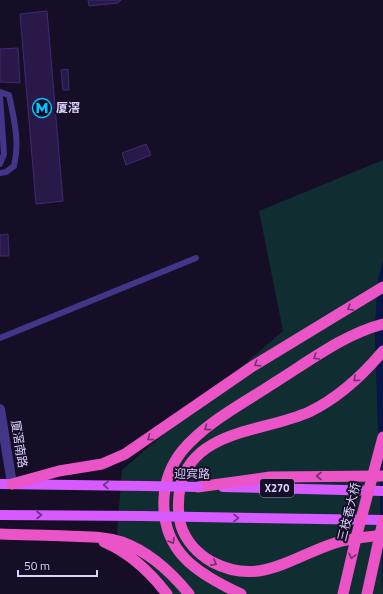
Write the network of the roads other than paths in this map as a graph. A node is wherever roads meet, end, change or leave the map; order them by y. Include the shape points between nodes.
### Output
1 (0, 92) edge
2 (0, 97) edge
3 (0, 164) edge
4 (0, 173) edge
5 (196, 258) dead end
6 (383, 287) edge
7 (383, 324) edge
8 (0, 338) edge
9 (383, 351) edge
10 (0, 409) edge
11 (383, 437) edge
12 (383, 476) edge
13 (0, 484) edge
14 (12, 484) junction
15 (198, 487) junction
16 (383, 491) edge
17 (0, 515) edge
18 (383, 521) edge
19 (0, 534) edge
20 (383, 535) edge
21 (84, 537) junction
22 (167, 594) edge
23 (189, 594) edge
24 (241, 594) edge
25 (343, 594) edge
26 (367, 594) edge

1 - 4 lane via 9,95 14,112 17,151 14,166
2 - 3 lane via 4,154
5 - 8 lane
6 -> 14 highway via 234,379 120,457 102,464 59,471
7 -> 24 highway via 350,337 304,364 210,426 182,450 170,470 164,508 167,528 173,542 186,560 202,574
9 -> 20 highway, bridge via 355,381 326,402 301,415 223,438 202,451 192,462 181,484 178,507 182,528 188,540 207,559 226,568 248,572 276,567 329,545
10 - 14 street, 厦滘南路
11 -> 25 highway, 三枝香大桥, bridge
12 -> 15 highway via 270,477
13 - 14 main road, 迎宾路 / X270
15 -> 14 main road, 迎宾路 / X270, bridge
15 - 16 main road, 迎宾路 / X270
17 -> 18 main road, bridge
18 - 26 highway, bridge
19 - 21 highway
21 - 22 highway via 108,544 132,558
21 - 23 highway via 115,540 141,551 167,570

